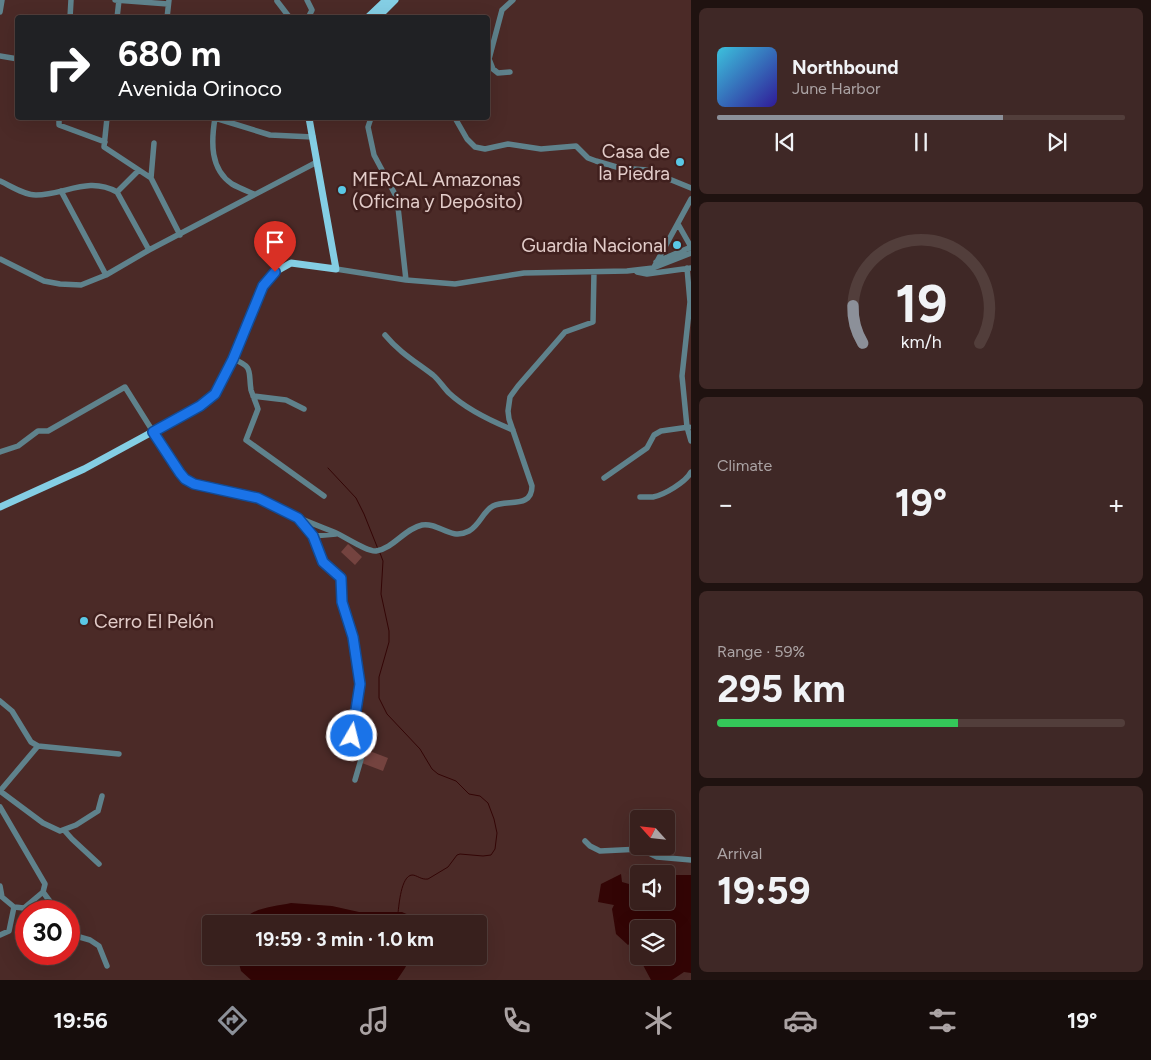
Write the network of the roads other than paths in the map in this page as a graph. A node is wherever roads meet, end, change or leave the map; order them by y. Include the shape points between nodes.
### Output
1 (2, 0) edge
2 (71, 0) edge
3 (117, 0) edge
4 (307, 0) edge
5 (386, 0) edge
6 (395, 0) edge
7 (513, 0) edge
8 (277, 1) edge
9 (168, 2) edge
10 (0, 12) edge
11 (70, 15) edge
12 (117, 15) edge
13 (167, 15) edge
14 (288, 15) edge
15 (310, 15) edge
16 (370, 15) edge
17 (379, 15) edge
18 (490, 55) edge
19 (0, 56) edge
20 (15, 58) edge
21 (490, 62) edge
22 (510, 72) dead end
23 (60, 120) edge
24 (107, 120) edge
25 (215, 120) edge
26 (221, 120) edge
27 (309, 120) edge
28 (370, 120) edge
29 (456, 120) edge
30 (313, 137) junction
31 (105, 142) junction
32 (154, 143) dead end
33 (317, 162) junction
34 (138, 171) junction
35 (151, 178) junction
36 (0, 180) edge
37 (691, 188) edge
38 (61, 191) junction
39 (117, 192) junction
40 (254, 194) junction
41 (691, 199) edge
42 (678, 224) junction
43 (180, 235) junction
44 (691, 247) edge
45 (149, 250) junction
46 (691, 253) edge
47 (0, 259) edge
48 (657, 261) junction
49 (653, 268) junction
50 (689, 268) edge
51 (642, 269) junction
52 (336, 270) junction
53 (627, 271) junction
54 (594, 272) junction
55 (106, 276) junction
56 (406, 280) junction
57 (385, 336) dead end
58 (233, 359) junction
59 (254, 396) junction
60 (304, 409) dead end
61 (689, 427) edge
62 (513, 430) junction
63 (153, 432) junction
64 (691, 441) edge
65 (0, 452) edge
66 (691, 472) edge
67 (604, 478) dead end
68 (324, 496) dead end
69 (640, 497) dead end
70 (0, 507) edge
71 (298, 518) junction
72 (338, 533) junction
73 (313, 536) junction
74 (0, 700) edge
75 (38, 746) junction
76 (119, 754) dead end
77 (355, 780) dead end
78 (0, 791) edge
79 (102, 796) dead end
80 (0, 807) edge
81 (64, 830) junction
82 (585, 841) dead end
83 (691, 860) edge
84 (99, 864) dead end
85 (0, 886) edge
86 (43, 892) junction
87 (49, 900) edge
88 (14, 907) junction
89 (0, 935) edge
90 (80, 937) edge
91 (107, 966) dead end

1 - 10 street
2 - 11 street
3 - 9 street
3 - 12 street
4 - 15 street via 312,10
5 - 16 main road
6 - 17 main road
7 - 18 street via 502,10
8 - 14 street
9 - 13 street
19 - 20 street
21 - 22 street via 498,73
23 - 31 street via 59,125
24 - 31 street
25 - 40 street via 212,138 217,169 232,184
26 - 30 street via 270,136
27 - 30 main road
28 - 56 street via 368,127 374,155 397,198
29 - 37 street via 475,147 485,149 508,144 541,149 576,146 596,161 620,168 647,170
30 - 33 main road
31 - 34 street via 104,146
32 - 35 street
33 - 40 street
33 - 52 main road
34 - 35 street
34 - 39 street
35 - 43 street
36 - 38 street via 36,195
38 - 39 street via 93,185
38 - 55 street
39 - 45 street
40 - 43 street
41 - 42 street
42 - 44 street
42 - 48 street
43 - 45 street
44 - 48 street
45 - 55 street
46 - 49 street
47 - 55 street via 44,281 60,284 81,285
48 - 49 street
48 - 51 street
49 - 51 street
50 - 53 street via 647,274
50 - 61 street via 690,302 682,376
51 - 53 street
52 - 56 street
52 - 58 main road via 291,263 275,272 263,286
53 - 54 street
54 - 56 street via 524,273 455,284
54 - 62 street via 593,322 565,332 510,397 508,411
57 - 62 street via 463,404
58 - 59 street via 251,372
58 - 63 main road via 219,388 209,400
59 - 60 street via 286,400
59 - 68 street via 258,413 246,440
61 - 64 street
61 - 67 street via 654,435 647,448
62 - 72 street via 532,486 530,498 494,506 464,533 445,532 422,525 376,551
63 - 65 street via 125,387 48,431 38,431 18,446
63 - 70 main road via 84,469
63 - 71 street via 185,479 194,484 258,498
66 - 69 street via 675,487 653,497
71 - 72 street
71 - 73 street
72 - 73 street
73 - 77 street via 323,562 341,578 342,602 353,637 360,684 352,736 362,756
74 - 75 street via 12,711 31,742
75 - 76 street
75 - 78 street
78 - 81 street via 53,829
79 - 81 street via 98,811
80 - 86 street via 45,884
81 - 84 street
82 - 83 street via 600,851 641,849 657,857
85 - 88 street via 2,897
86 - 87 street
86 - 88 street via 24,908
88 - 89 street via 9,931
90 - 91 street via 99,946

